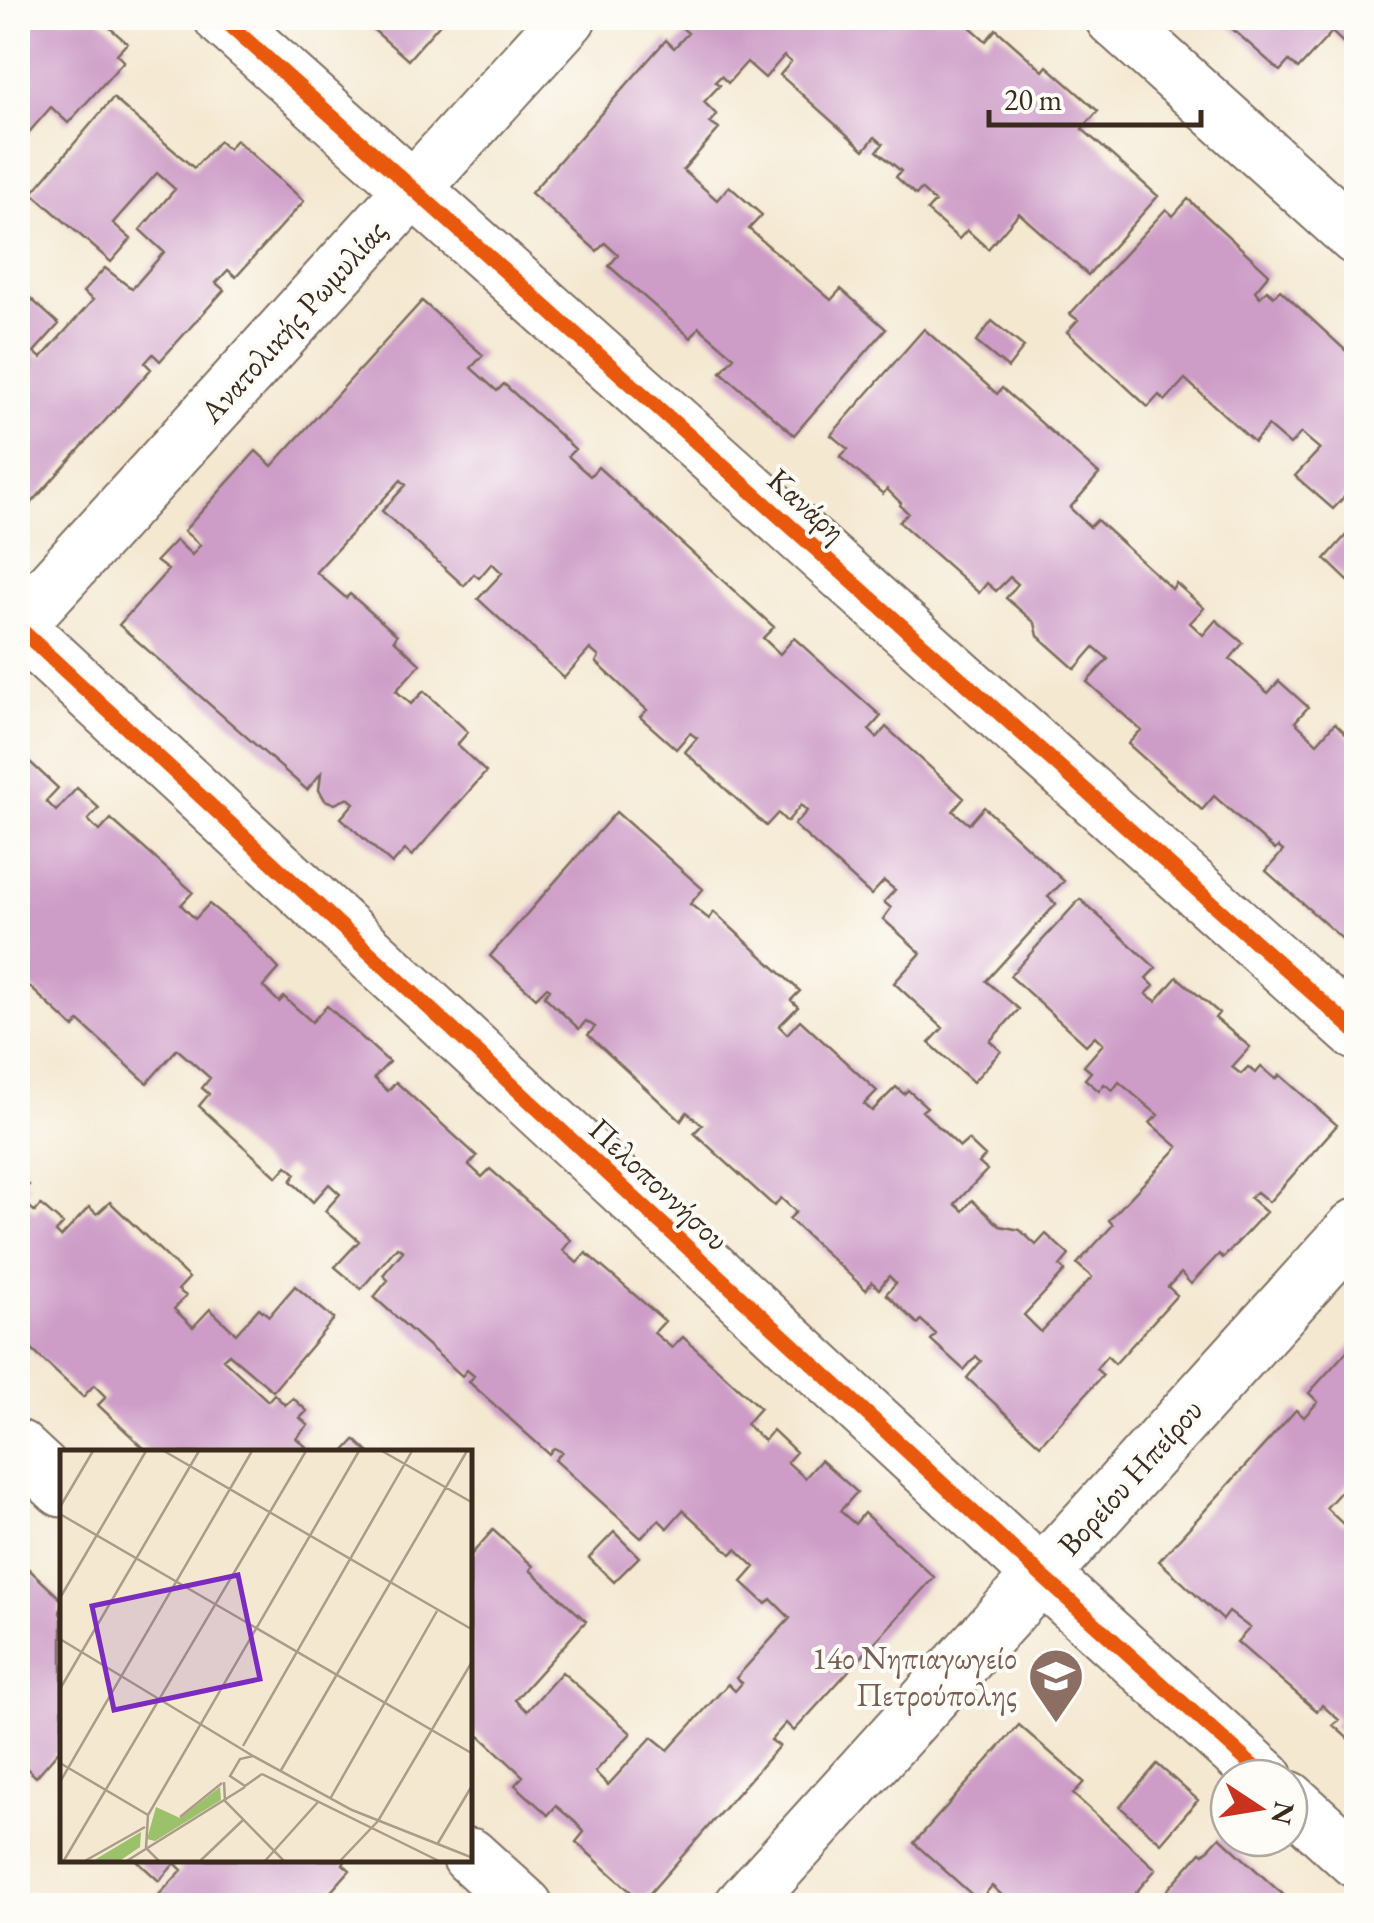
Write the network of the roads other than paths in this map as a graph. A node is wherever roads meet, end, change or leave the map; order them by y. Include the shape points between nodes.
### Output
1 (222, 18) edge
2 (568, 18) edge
3 (1113, 18) edge
4 (412, 189) junction
5 (1356, 238) edge
6 (18, 625) edge
7 (1356, 1032) edge
8 (1356, 1228) edge
9 (18, 1448) edge
10 (60, 1487) edge
11 (1041, 1575) junction
12 (1244, 1758) edge
13 (1309, 1817) edge
14 (472, 1858) edge
15 (1356, 1860) edge
16 (525, 1906) edge
17 (742, 1906) edge

1 - 4 street, Κανάρη
2 - 4 street, Ανατολικής Ρωμυλίας
3 - 5 street
4 - 6 street, Ανατολικής Ρωμυλίας
4 - 7 street, Κανάρη
6 - 11 street, Πελοποννήσου
8 - 11 street, Βορείου Ηπείρου
9 - 10 street
11 - 12 street, Πελοποννήσου
11 - 17 street, Βορείου Ηπείρου
13 - 15 street
14 - 16 street

